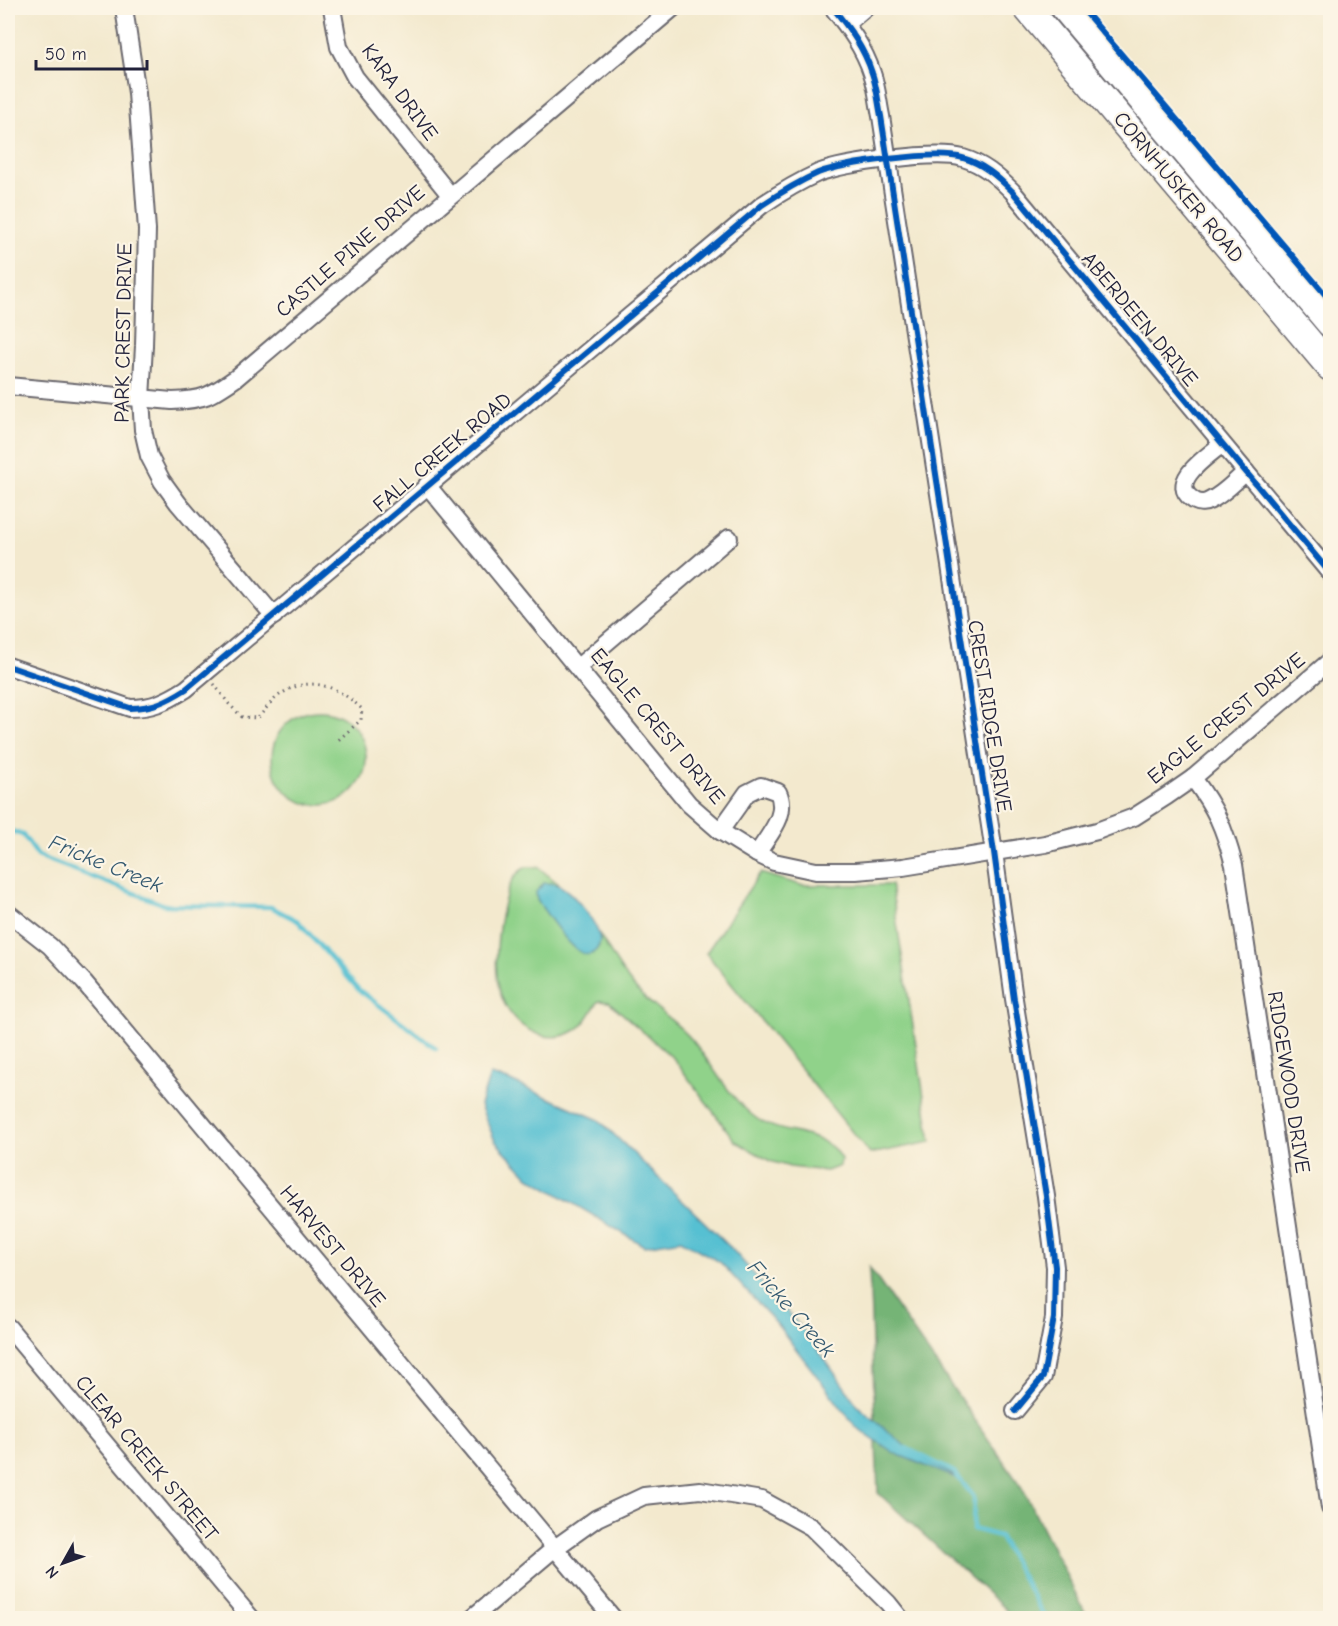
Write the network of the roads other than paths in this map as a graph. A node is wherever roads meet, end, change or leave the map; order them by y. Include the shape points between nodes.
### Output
1 (124, 8) edge
2 (332, 8) edge
3 (673, 8) edge
4 (832, 8) edge
5 (865, 8) edge
6 (1027, 8) edge
7 (1065, 8) edge
8 (846, 24) junction
9 (887, 160) junction
10 (450, 195) junction
11 (1330, 323) edge
12 (1330, 367) edge
13 (8, 386) edge
14 (141, 398) junction
15 (1222, 444) junction
16 (1246, 472) junction
17 (428, 485) junction
18 (729, 538) dead end
19 (1330, 573) edge
20 (274, 616) junction
21 (1330, 662) edge
22 (8, 666) edge
23 (578, 667) junction
24 (1193, 778) junction
25 (720, 831) junction
26 (994, 852) junction
27 (757, 854) junction
28 (8, 913) edge
29 (8, 1327) edge
30 (1015, 1411) dead end
31 (1330, 1508) edge
32 (555, 1548) junction
33 (252, 1618) edge
34 (472, 1618) edge
35 (613, 1618) edge
36 (900, 1618) edge

1 - 14 street, PARK CREST DRIVE via 137,93 147,230
2 - 10 street, KARA DRIVE via 339,47 355,77
3 - 10 street, CASTLE PINE DRIVE
4 - 8 street
5 - 8 street
6 - 12 main road, CORNHUSKER ROAD
7 - 11 main road, CORNHUSKER ROAD
8 - 9 street, CREST RIDGE DRIVE via 873,76
9 - 15 street, ABERDEEN DRIVE via 942,154 979,164 997,175
9 - 17 street, FALL CREEK ROAD via 820,172 762,205
9 - 26 street, CREST RIDGE DRIVE
10 - 14 street, CASTLE PINE DRIVE via 216,392 197,400
13 - 14 street, CASTLE PINE DRIVE
14 - 20 street, PARK CREST DRIVE via 149,456 162,480
15 - 16 street, ABERDEEN DRIVE
15 - 16 street via 1190,471 1185,489 1190,498 1208,502
16 - 19 street, ABERDEEN DRIVE
17 - 20 street, FALL CREEK ROAD
17 - 23 street, EAGLE CREST DRIVE
18 - 23 street
20 - 22 street, FALL CREEK ROAD via 186,689 148,708 130,708
21 - 24 street, EAGLE CREST DRIVE
23 - 25 street, EAGLE CREST DRIVE via 689,804
24 - 26 street, EAGLE CREST DRIVE via 1134,817 1097,831
24 - 31 street, RIDGEWOOD DRIVE via 1211,802 1226,833 1234,865
25 - 27 street, EAGLE CREST DRIVE
25 - 27 street via 747,793 760,786 778,792 783,802 781,814
26 - 27 street, EAGLE CREST DRIVE via 856,871 816,871
26 - 30 street, CREST RIDGE DRIVE via 1055,1267 1054,1318 1043,1377
28 - 32 street, HARVEST DRIVE via 50,946 84,982
29 - 33 street, CLEAR CREEK STREET
32 - 34 street
32 - 35 street, HARVEST DRIVE
32 - 36 street via 597,1518 644,1496 700,1490 762,1500 811,1527

